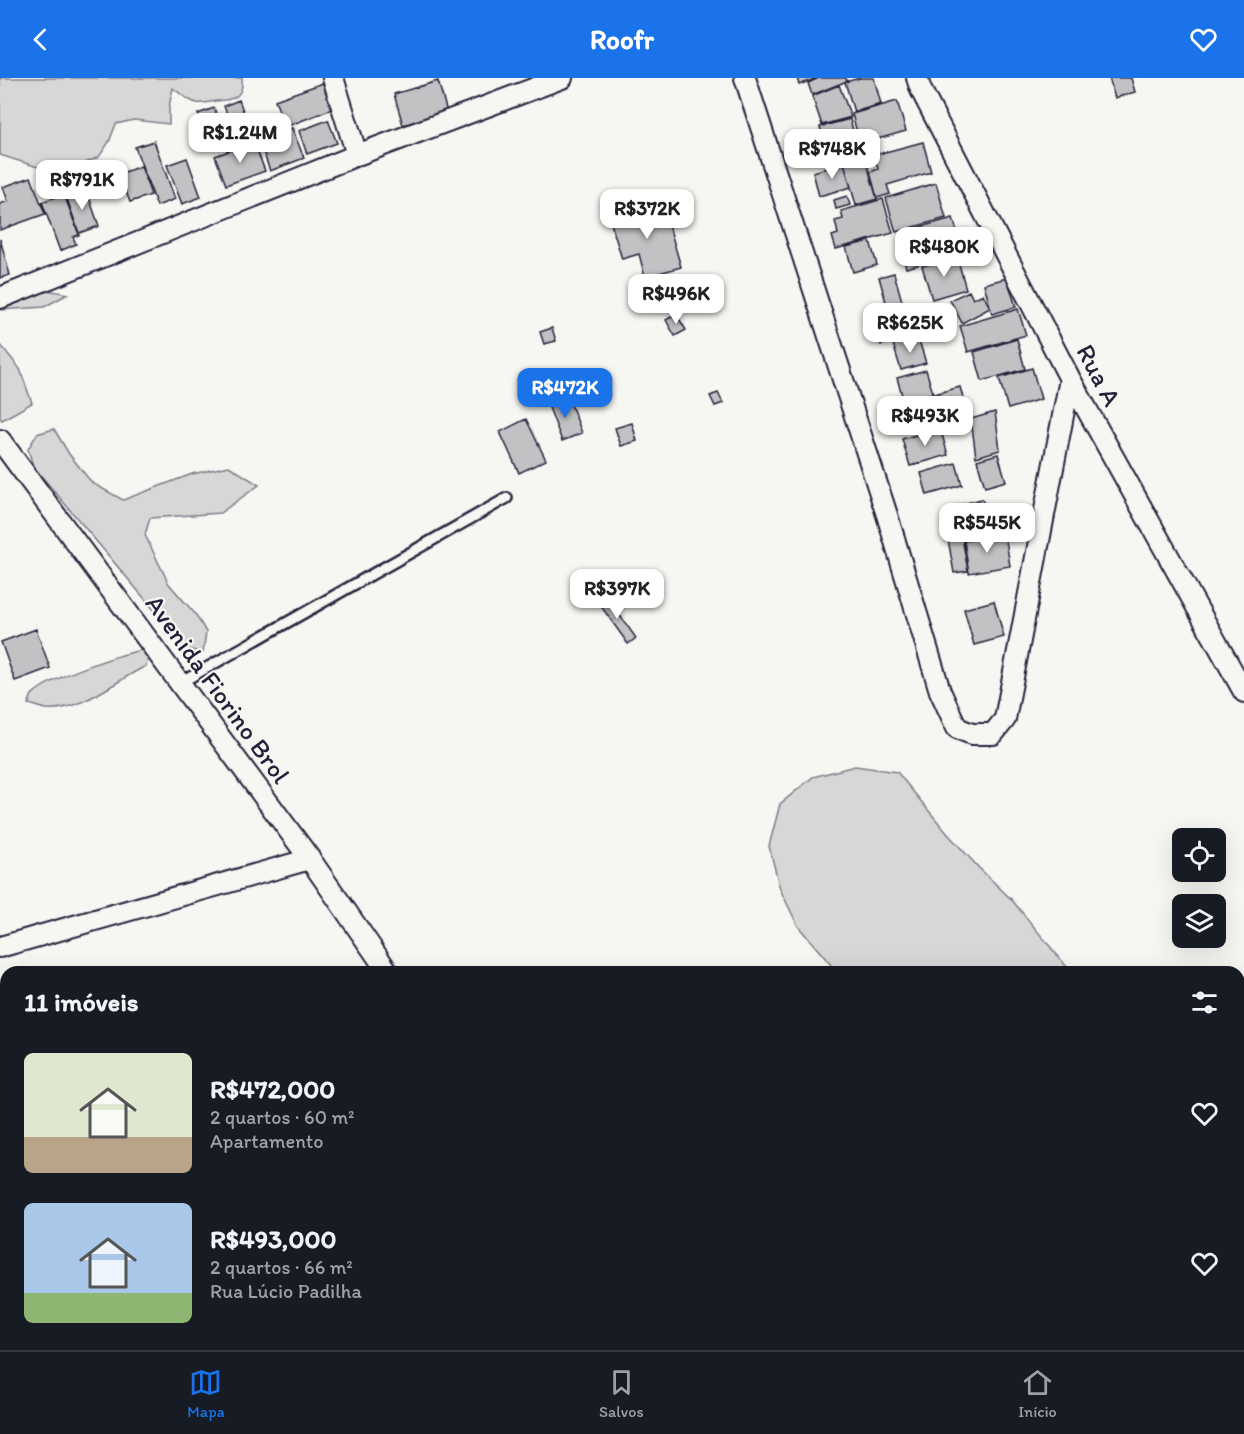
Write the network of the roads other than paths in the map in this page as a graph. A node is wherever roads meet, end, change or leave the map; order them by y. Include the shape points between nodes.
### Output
1 (333, 78) edge
2 (562, 78) edge
3 (745, 78) edge
4 (917, 78) edge
5 (357, 155) junction
6 (0, 298) edge
7 (1070, 379) junction
8 (0, 440) edge
9 (507, 498) dead end
10 (180, 683) junction
11 (1244, 692) edge
12 (310, 859) junction
13 (0, 947) edge
14 (384, 966) edge

1 - 5 street
2 - 5 street
3 - 7 street via 888,515 940,691 957,728 972,734 993,734 1005,718
4 - 7 street, Rua A
5 - 6 street
7 - 11 street, Rua A
8 - 10 street, Avenida Fiorino Brol
9 - 10 lane
10 - 12 street, Avenida Fiorino Brol
12 - 13 street
12 - 14 street, Avenida Fiorino Brol

